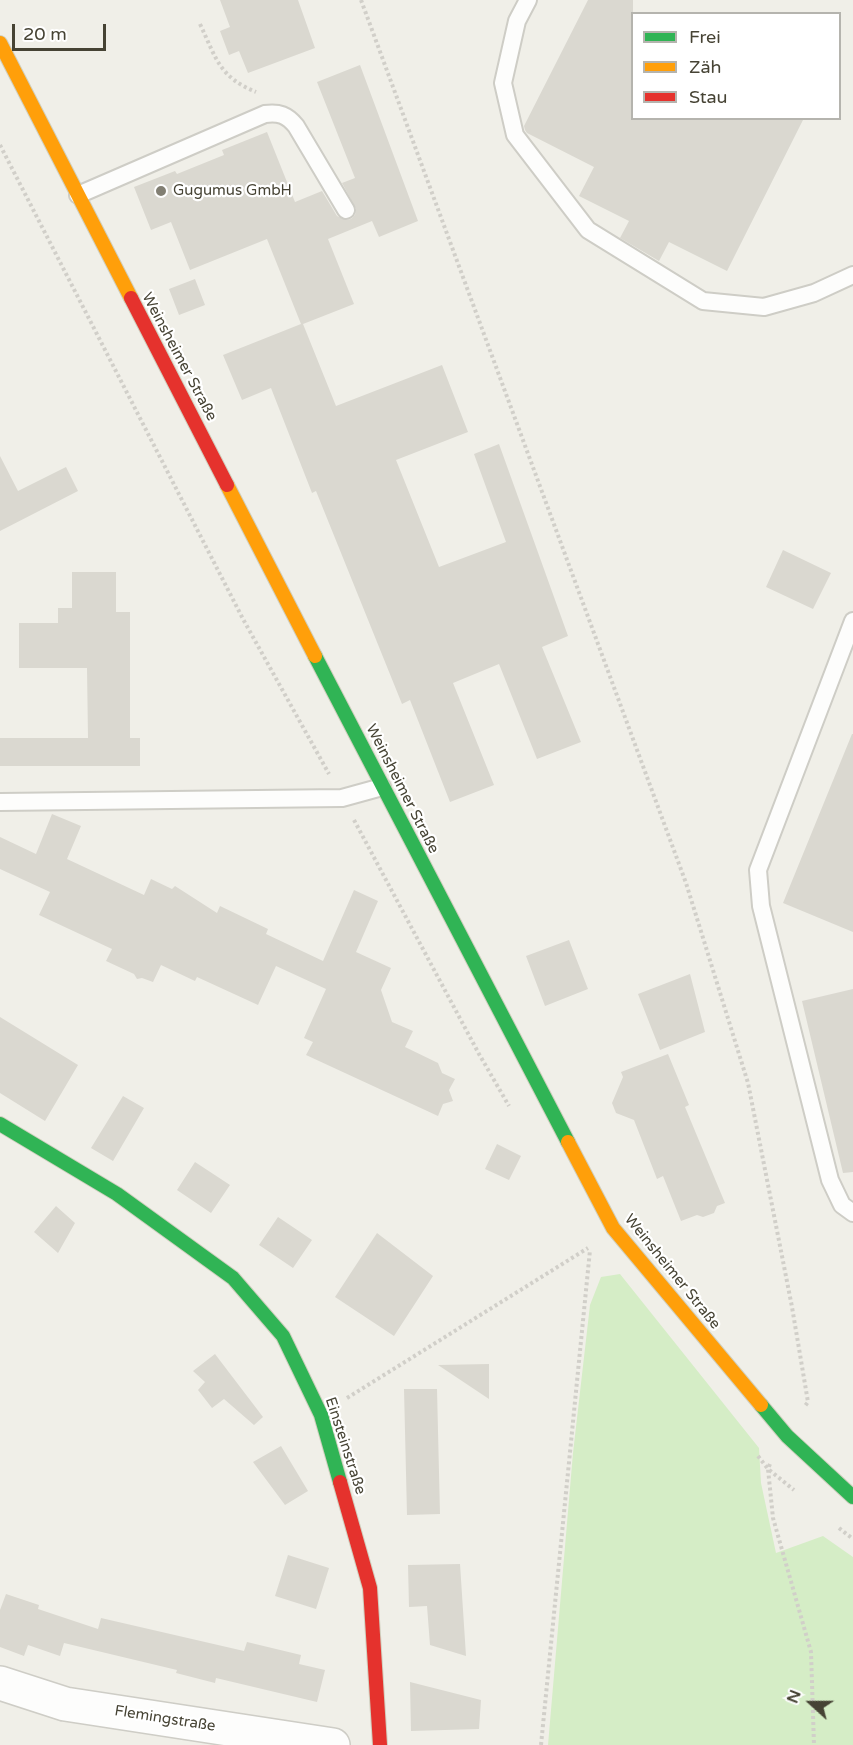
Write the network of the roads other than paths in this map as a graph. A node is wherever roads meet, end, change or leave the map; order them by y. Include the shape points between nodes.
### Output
1 (528, 0) edge
2 (0, 43) edge
3 (78, 195) junction
4 (346, 210) dead end
5 (853, 275) edge
6 (853, 621) edge
7 (382, 787) junction
8 (0, 802) edge
9 (0, 1124) edge
10 (853, 1213) edge
11 (853, 1497) edge
12 (0, 1683) edge
13 (333, 1745) edge
14 (380, 1745) edge

1 - 5 lane via 517,21 503,83 515,135 588,230 703,301 764,307 814,293
2 - 3 main road, Weinsheimer Straße
3 - 4 lane via 274,112 290,118 296,126
3 - 7 main road, Weinsheimer Straße
6 - 10 lane via 758,870 761,906 830,1180 842,1205
7 - 8 lane via 342,798
7 - 11 main road, Weinsheimer Straße via 613,1228 786,1436
9 - 14 main road, Einsteinstraße via 117,1194 233,1278 283,1336 321,1415 370,1588
12 - 13 street, Flemingstraße via 65,1704

